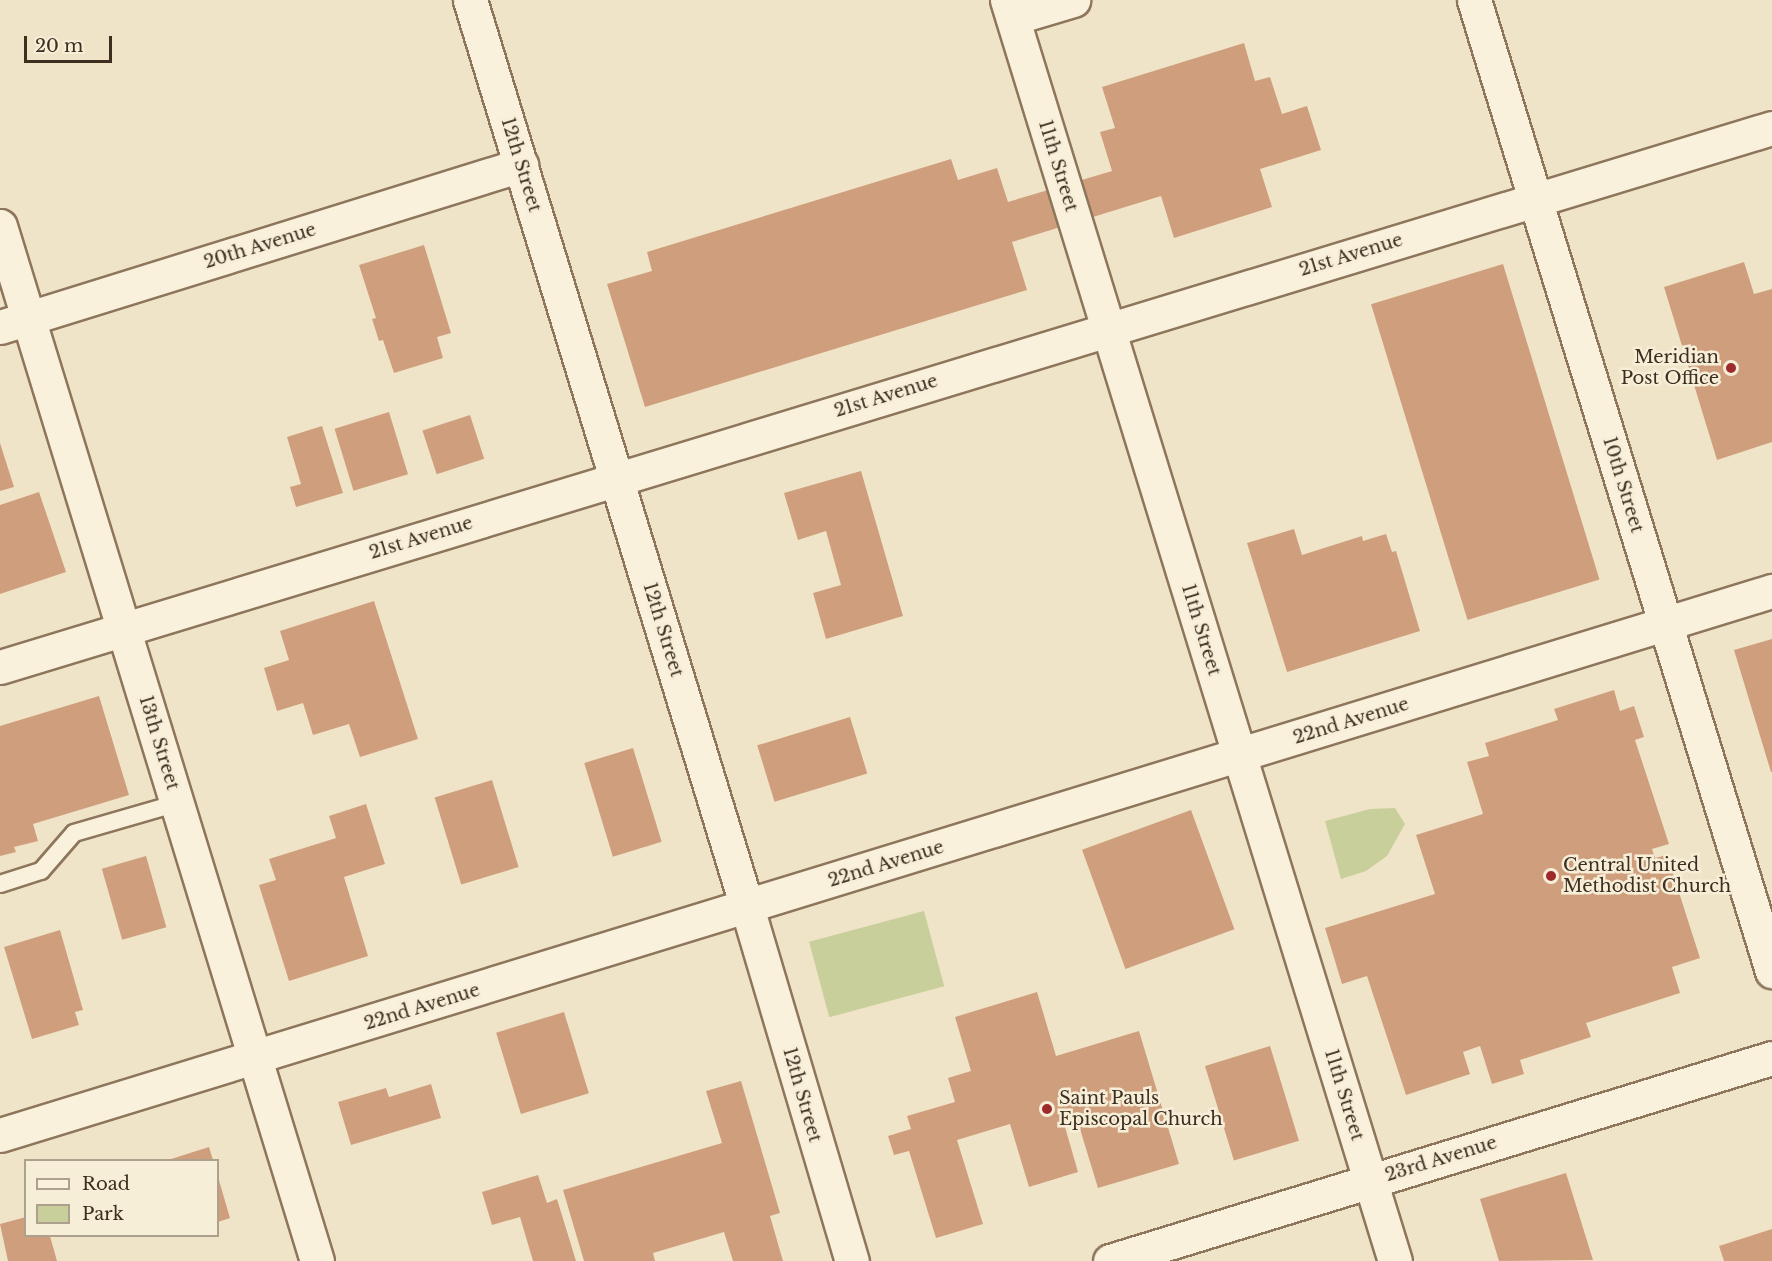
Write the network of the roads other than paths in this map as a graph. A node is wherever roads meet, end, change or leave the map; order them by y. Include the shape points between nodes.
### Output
1 (470, 0) edge
2 (1073, 0) edge
3 (1474, 0) edge
4 (1010, 9) edge
5 (1772, 128) edge
6 (521, 165) junction
7 (1535, 200) junction
8 (0, 226) edge
9 (14, 323) edge
10 (1108, 328) junction
11 (616, 478) junction
12 (1772, 591) edge
13 (1666, 625) junction
14 (124, 629) junction
15 (0, 667) edge
16 (1240, 754) junction
17 (178, 803) junction
18 (0, 884) edge
19 (747, 907) junction
20 (1772, 971) edge
21 (256, 1057) junction
22 (1772, 1058) edge
23 (0, 1135) edge
24 (1370, 1181) junction
25 (317, 1261) edge
26 (852, 1261) edge
27 (1110, 1261) edge
28 (1395, 1261) edge

1 - 6 street, 12th Street
2 - 4 street
3 - 7 street, 10th Street
4 - 10 street, 11th Street
5 - 7 street, 21st Avenue
6 - 9 street, 20th Avenue
6 - 11 street, 12th Street
7 - 10 street, 21st Avenue
7 - 13 street, 10th Street
8 - 9 street, 13th Street
9 - 14 street, 13th Street
10 - 11 street, 21st Avenue
10 - 16 street, 11th Street
11 - 14 street, 21st Avenue
11 - 19 street, 12th Street
12 - 13 street, 22nd Avenue
13 - 16 street, 22nd Avenue
13 - 20 street, 10th Street
14 - 15 street, 21st Avenue
14 - 17 street, 13th Street
16 - 19 street, 22nd Avenue
16 - 24 street, 11th Street
17 - 18 lane via 74,833 41,872
17 - 21 street, 13th Street
19 - 21 street, 22nd Avenue
19 - 26 street, 12th Street
21 - 23 street, 22nd Avenue
21 - 25 street, 13th Street
22 - 24 street, 23rd Avenue
24 - 27 street, 23rd Avenue
24 - 28 street, 11th Street

